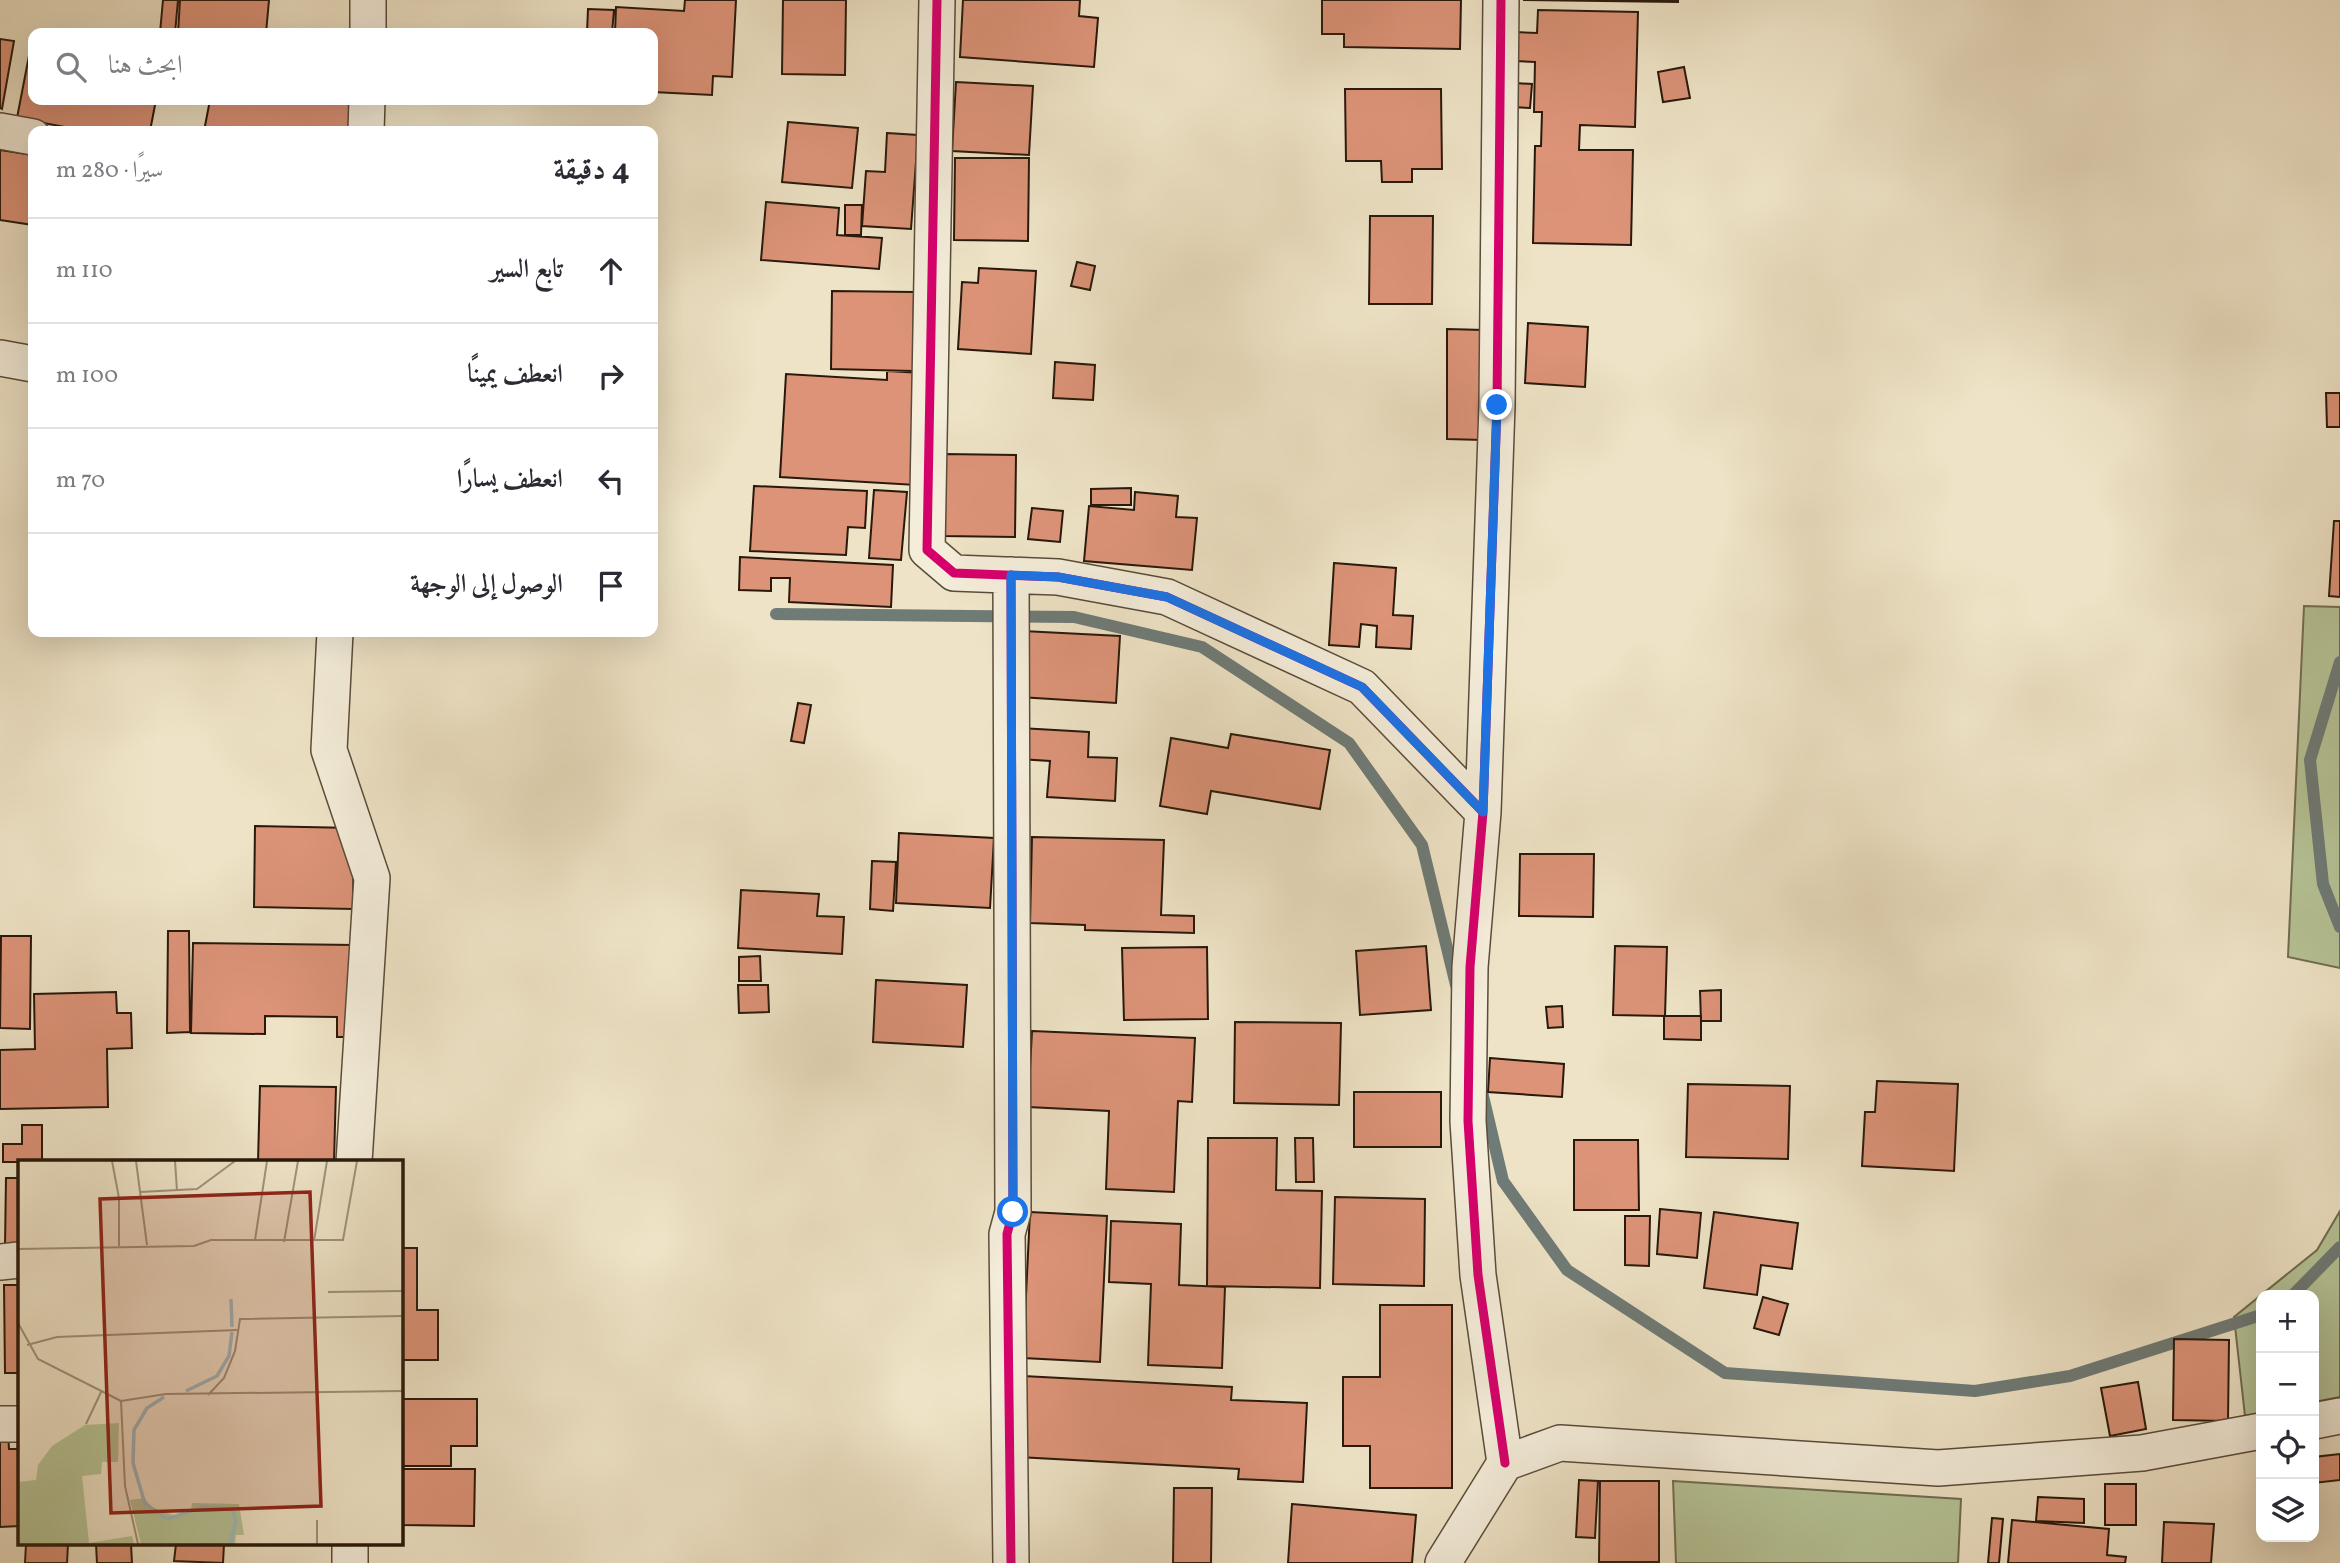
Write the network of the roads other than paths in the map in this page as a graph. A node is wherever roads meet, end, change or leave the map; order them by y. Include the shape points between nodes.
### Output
1 (368, 0) edge
2 (937, 0) edge
3 (1501, 0) edge
4 (368, 28) edge
5 (367, 105) edge
6 (366, 126) edge
7 (0, 131) edge
8 (28, 137) edge
9 (0, 358) edge
10 (28, 363) edge
11 (1011, 575) junction
12 (335, 637) edge
13 (1483, 812) junction
14 (354, 1160) edge
15 (18, 1260) edge
16 (0, 1262) edge
17 (2340, 1416) edge
18 (2319, 1420) edge
19 (0, 1424) edge
20 (18, 1424) edge
21 (2256, 1432) edge
22 (1505, 1463) junction
23 (1011, 1563) edge
24 (1443, 1563) edge

1 - 4 street
2 - 11 street via 927,550 954,573
3 - 13 street via 1497,405
5 - 6 street
7 - 8 street
9 - 10 street
11 - 13 street via 1058,577 1167,597 1362,687
11 - 23 street via 1013,1212 1007,1234
12 - 14 street via 329,750 372,878
13 - 22 street via 1470,967 1468,1121 1478,1275
15 - 16 street
17 - 18 street
19 - 20 street
21 - 22 street via 2141,1452 1938,1468 1560,1443
22 - 24 street

